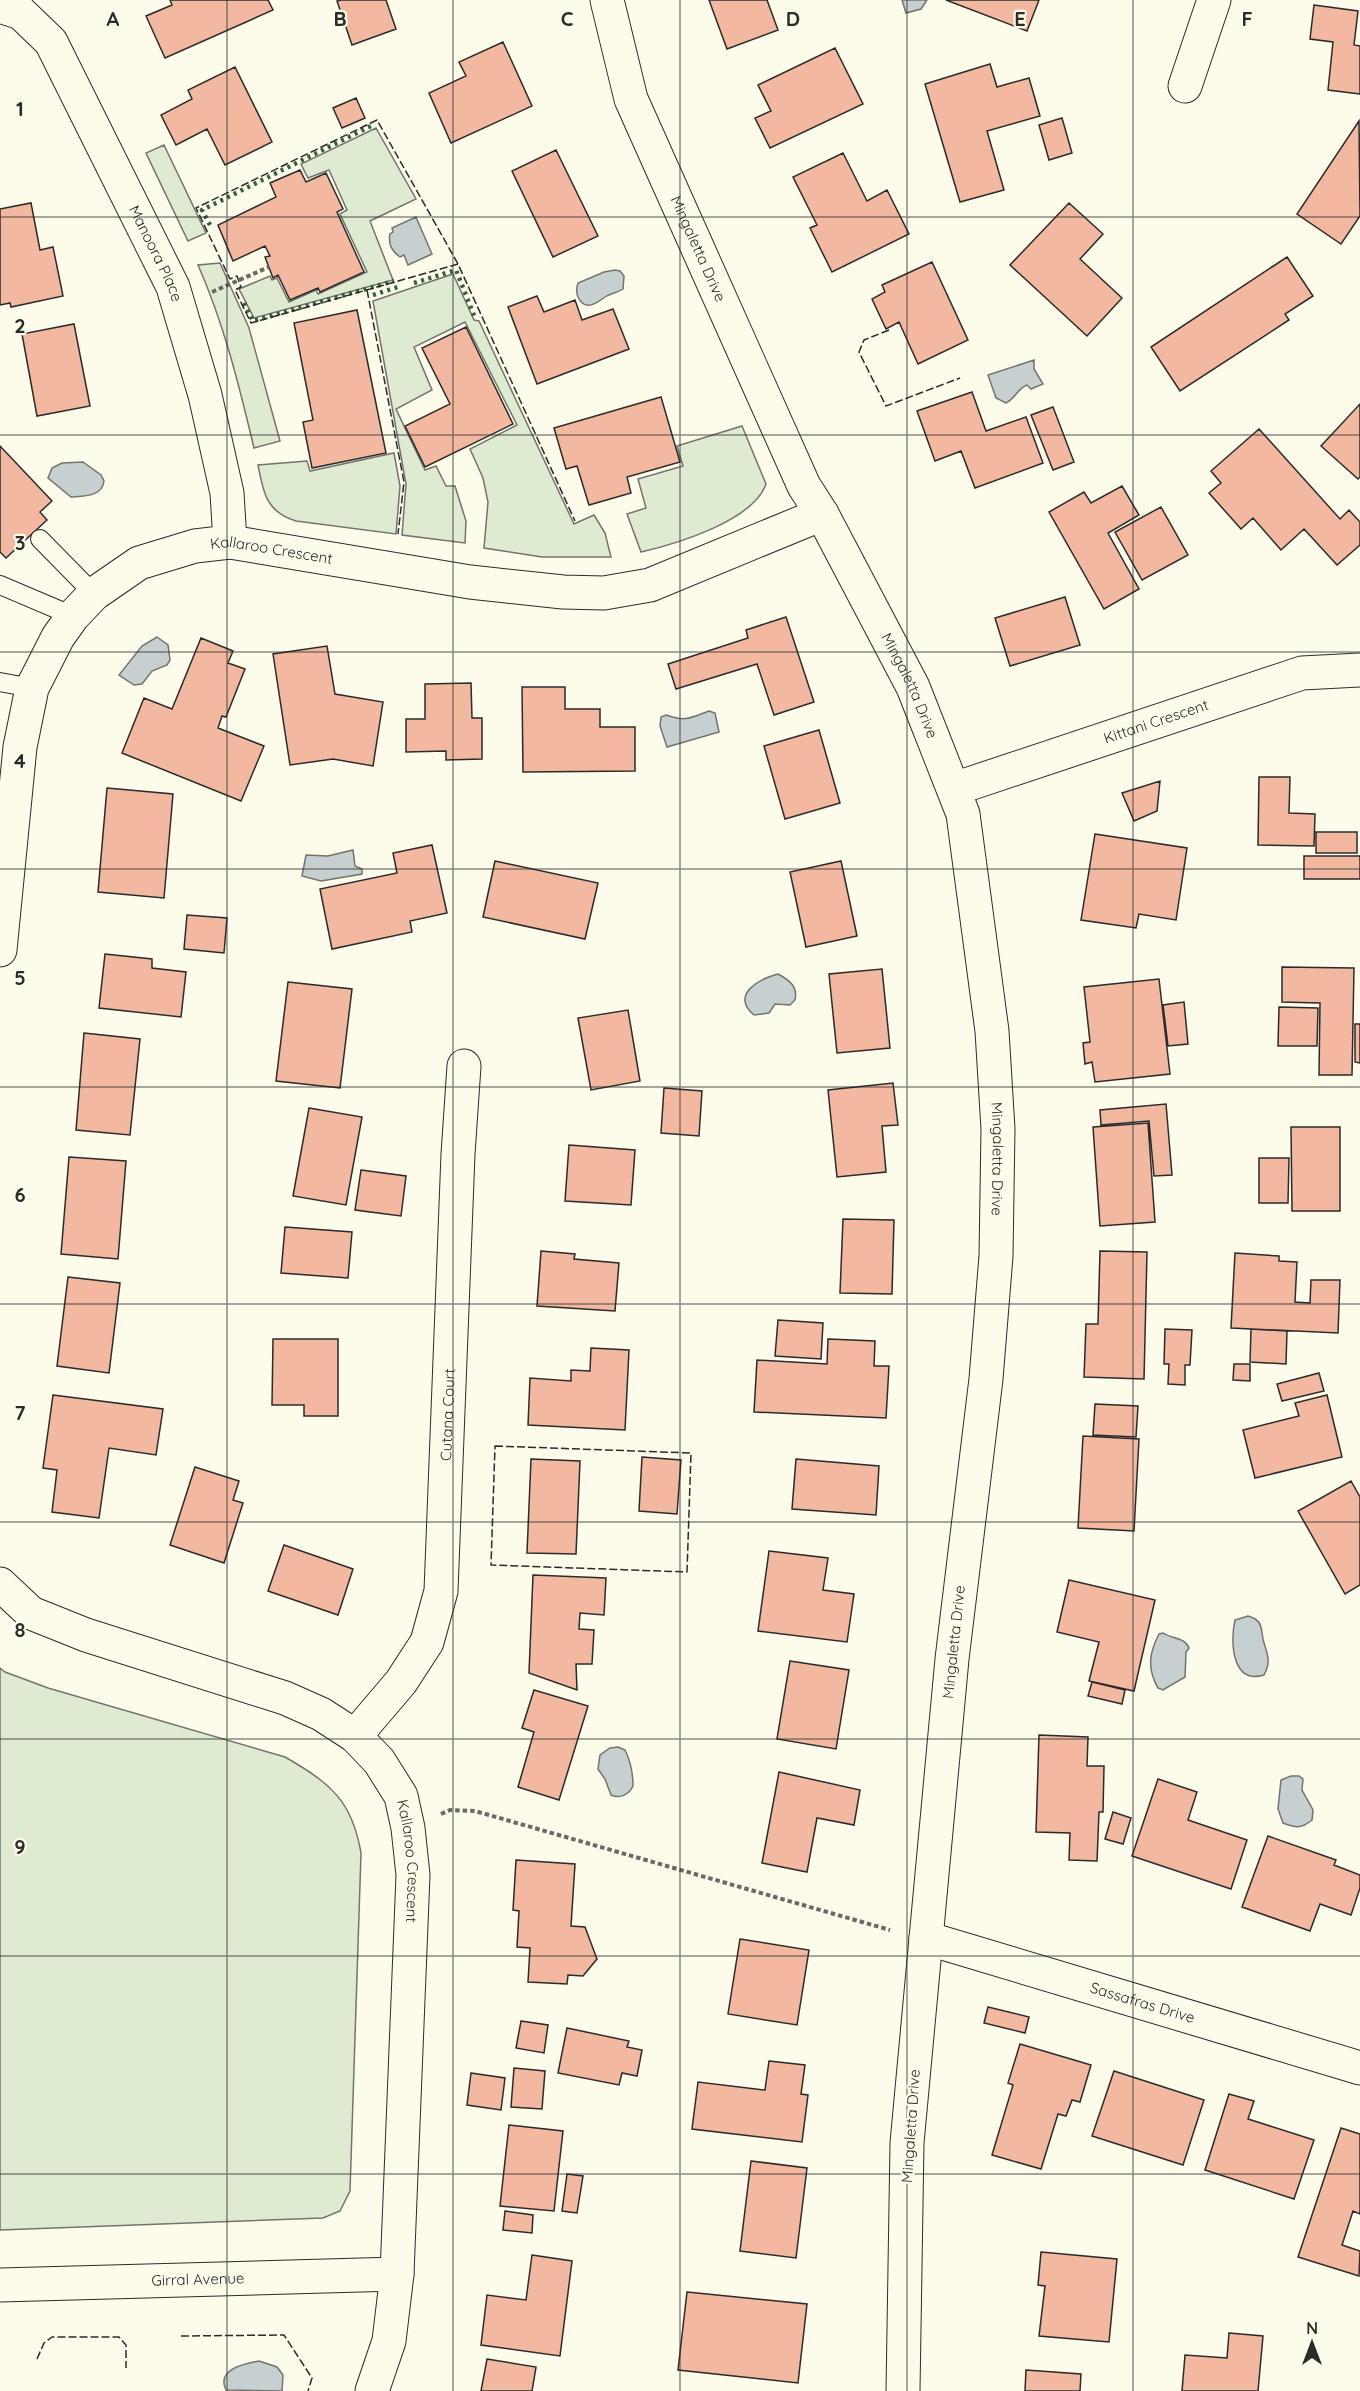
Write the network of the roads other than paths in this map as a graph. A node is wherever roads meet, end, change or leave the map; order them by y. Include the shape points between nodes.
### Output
1 (607, 0) edge
2 (1214, 0) edge
3 (0, 6) edge
4 (1185, 86) dead end
5 (822, 514) junction
6 (40, 539) dead end
7 (230, 542) junction
8 (0, 585) edge
9 (84, 605) junction
10 (1360, 670) edge
11 (0, 682) edge
12 (32, 688) junction
13 (954, 789) junction
14 (0, 950) edge
15 (464, 1066) dead end
16 (0, 1584) edge
17 (355, 1736) junction
18 (926, 1939) junction
19 (1360, 2068) edge
20 (397, 2274) junction
21 (0, 2285) edge
22 (372, 2391) edge
23 (903, 2391) edge

1 - 5 street, Mingaletta Drive via 631,99 804,486
2 - 4 street
3 - 7 street, Manoora Place via 21,13 51,42 173,287 205,395 225,483
5 - 7 street, Kallaroo Crescent via 650,585 604,593 470,582
5 - 13 street, Mingaletta Drive via 913,687
6 - 9 lane
7 - 9 street, Kallaroo Crescent via 195,546 139,563
8 - 9 lane
9 - 12 street, Kallaroo Crescent via 58,637
10 - 13 street, Kittani Crescent via 1302,673
11 - 12 lane
12 - 14 street, Kallaroo Crescent via 20,747
13 - 18 street, Mingaletta Drive via 963,813 992,1031 998,1129 996,1256
15 - 17 street, Cutana Court via 441,1591 427,1642 401,1682
16 - 17 street, Kallaroo Crescent via 31,1613 86,1635 285,1698 321,1713
17 - 20 street, Kallaroo Crescent via 380,1761 401,1796 413,1875
18 - 19 street, Sassafras Drive
18 - 23 street, Mingaletta Drive via 908,2144
20 - 21 street, Girral Avenue
20 - 22 street, Kallaroo Crescent via 389,2341

